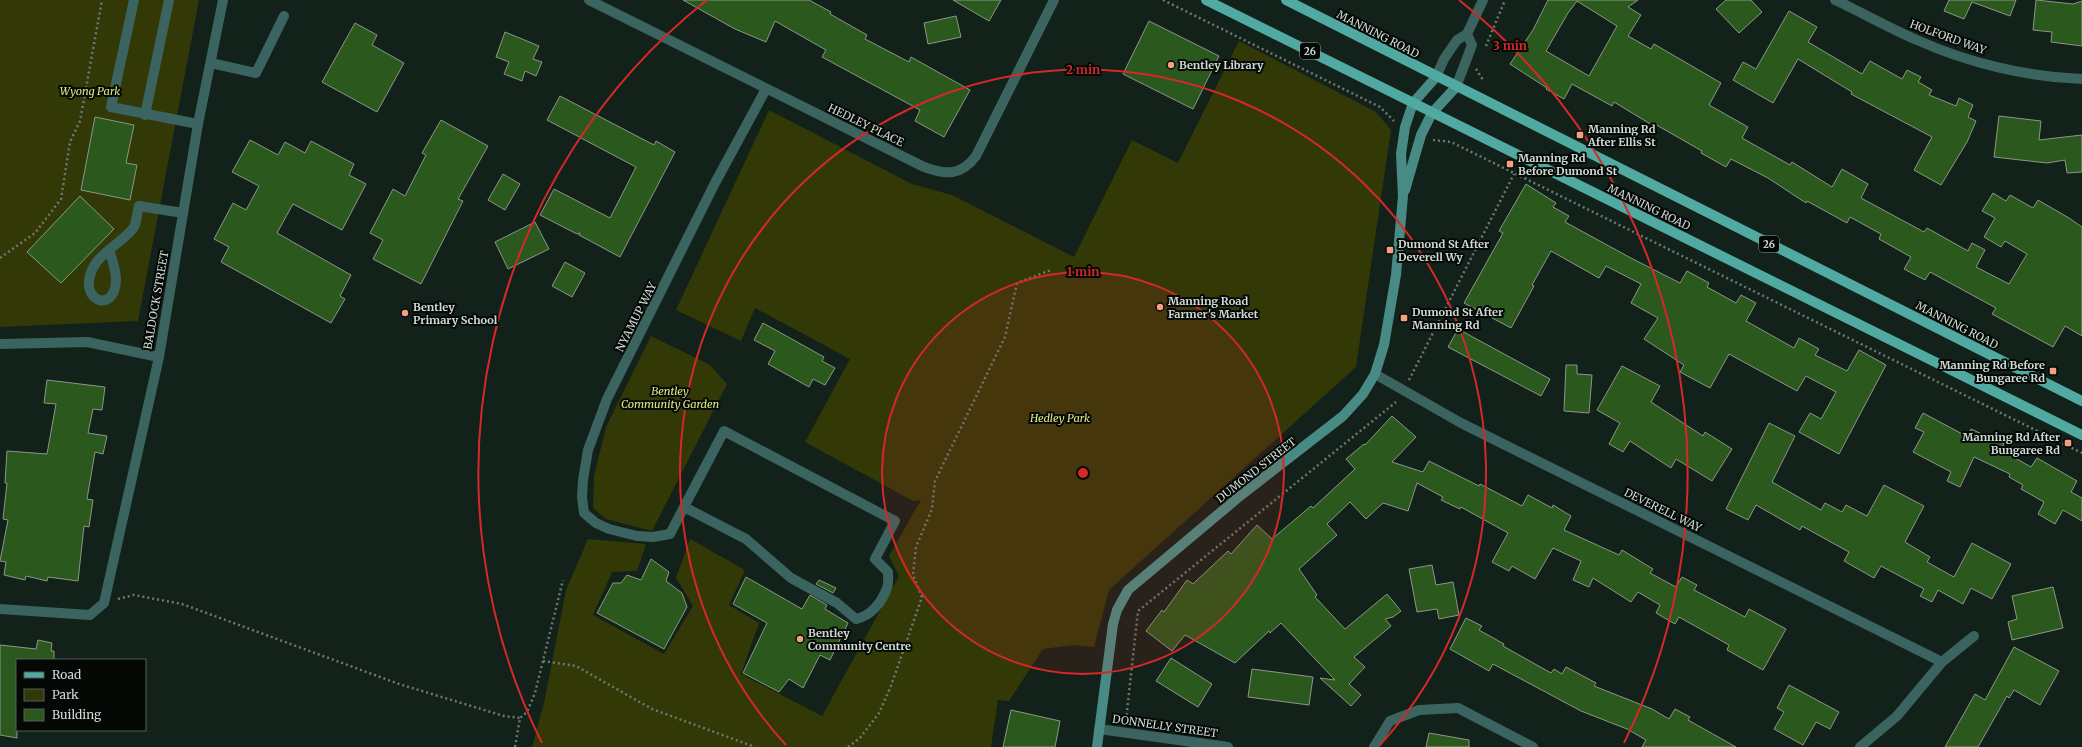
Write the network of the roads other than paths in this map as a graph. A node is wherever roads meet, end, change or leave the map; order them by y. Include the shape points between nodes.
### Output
1 (134, 0) edge
2 (169, 0) edge
3 (223, 0) edge
4 (589, 0) edge
5 (1054, 0) edge
6 (1206, 0) edge
7 (1286, 0) edge
8 (1483, 0) edge
9 (1835, 0) edge
10 (284, 16) dead end
11 (1467, 34) junction
12 (211, 63) junction
13 (1436, 77) junction
14 (2082, 79) edge
15 (1456, 87) junction
16 (766, 89) junction
17 (1413, 103) junction
18 (1432, 113) junction
19 (145, 115) junction
20 (198, 124) junction
21 (1403, 196) junction
22 (183, 213) junction
23 (109, 250) dead end
24 (0, 344) edge
25 (159, 357) junction
26 (1375, 374) junction
27 (2082, 401) edge
28 (2082, 435) edge
29 (684, 507) junction
30 (0, 609) edge
31 (1974, 636) dead end
32 (1942, 662) junction
33 (1099, 729) junction
34 (1097, 747) edge
35 (1228, 747) edge
36 (1374, 747) edge
37 (1533, 747) edge
38 (1860, 747) edge

1 - 19 street via 111,108
2 - 19 street
3 - 12 street, BALDOCK STREET
4 - 16 street, HEDLEY PLACE
5 - 16 street, HEDLEY PLACE via 976,156 969,165 956,171 936,172 924,167
6 - 17 main road, MANNING ROAD / 26
7 - 13 main road, MANNING ROAD / 26
8 - 11 street
9 - 14 street, HOLFORD WAY via 1918,41 1976,62 2056,78
10 - 12 street via 256,74
11 - 13 street via 1457,40
11 - 15 street via 1472,45
12 - 20 street, BALDOCK STREET
13 - 15 main road, MANNING ROAD / 26
13 - 17 street, DUMOND STREET
15 - 18 street, DUMOND STREET
15 - 27 main road, MANNING ROAD / 26
16 - 29 street, NYAMUP WAY via 715,183 607,399 588,450 583,486 584,512 596,523 637,536 670,534
17 - 18 main road, MANNING ROAD / 26
17 - 21 street, DUMOND STREET via 1404,127 1401,154
18 - 21 street, DUMOND STREET via 1421,135
18 - 28 main road, MANNING ROAD / 26
19 - 20 street
20 - 22 street, BALDOCK STREET
21 - 26 street, DUMOND STREET via 1396,275 1384,345
22 - 23 street via 139,206 134,227
22 - 25 street, BALDOCK STREET
24 - 25 street via 87,342
25 - 30 street, BALDOCK STREET via 104,603 90,615
26 - 32 street, DEVERELL WAY via 1461,423
26 - 33 street, DUMOND STREET via 1363,394 1343,416 1228,506 1128,590 1113,624
29 - 29 street via 724,431 895,521 875,559 888,572 888,587 874,610 856,619 837,603 791,578 746,539
31 - 32 street
32 - 38 street via 1897,716
33 - 34 street, DUMOND STREET
33 - 35 street, DONNELLY STREET
36 - 37 street via 1390,721 1419,710 1458,708

